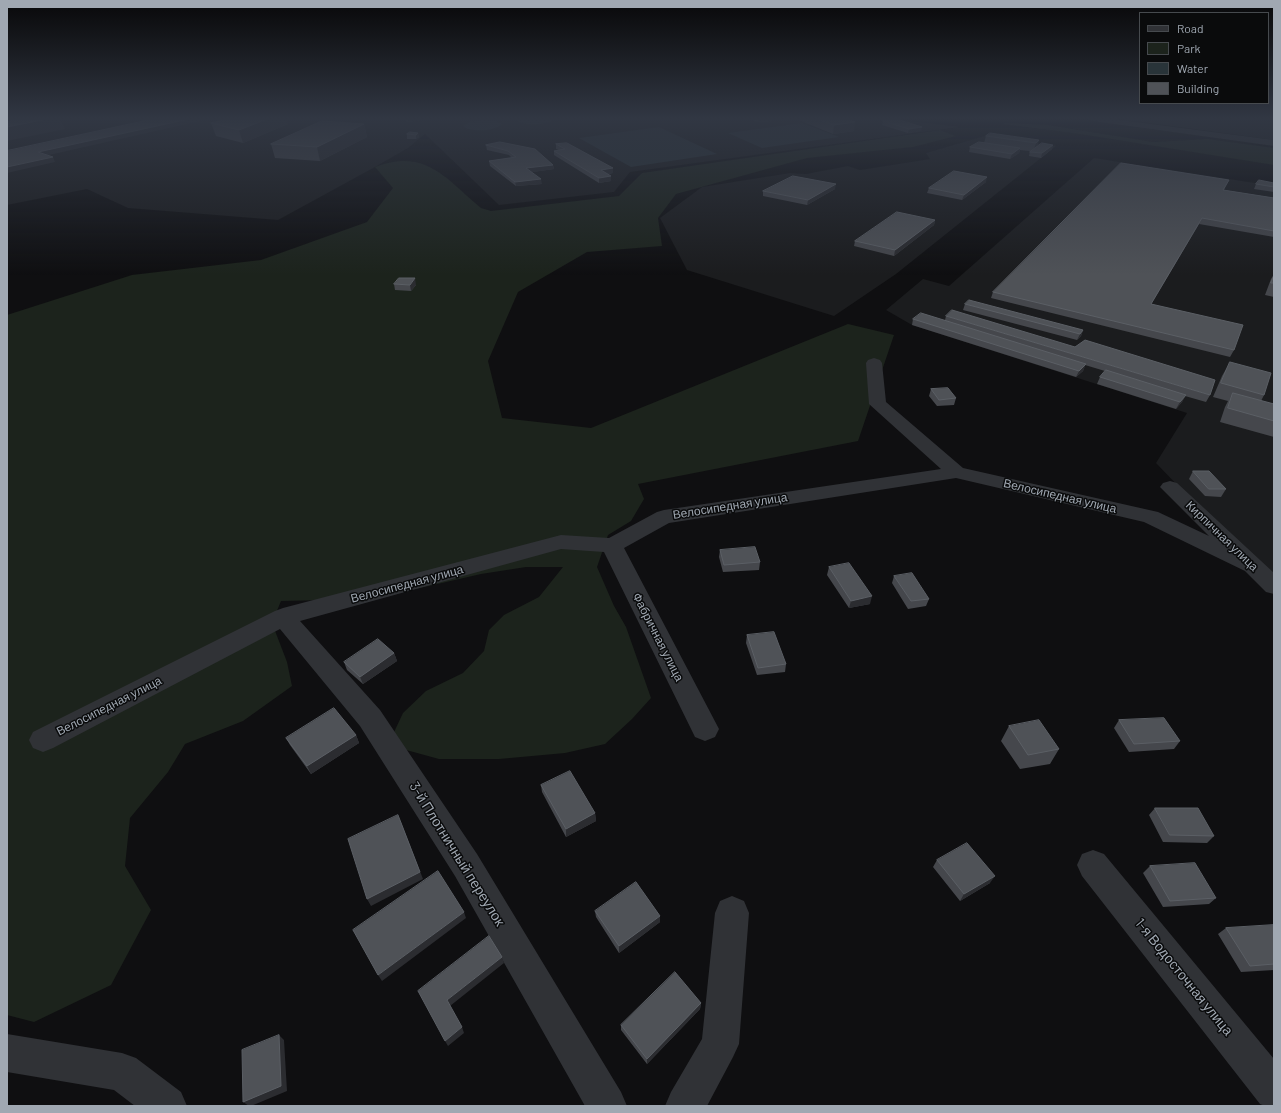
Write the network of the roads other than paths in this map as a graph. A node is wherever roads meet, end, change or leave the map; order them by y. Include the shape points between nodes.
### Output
1 (874, 363) dead end
2 (956, 472) junction
3 (1170, 487) dead end
4 (612, 545) junction
5 (1253, 566) junction
6 (1274, 586) edge
7 (283, 617) junction
8 (704, 729) dead end
9 (43, 740) dead end
10 (1093, 865) dead end
11 (732, 913) dead end
12 (7, 1053) edge
13 (1274, 1090) edge
14 (167, 1106) edge
15 (607, 1106) edge
16 (685, 1106) edge

1 - 2 street via 878,404
2 - 4 street, Велосипедная улица via 664,517
2 - 5 street, Велосипедная улица via 1151,517
3 - 5 street, Кирпичная улица
4 - 7 street, Велосипедная улица via 561,542
4 - 8 street, Фабричная улица
5 - 6 street, Кирпичная улица
7 - 9 street, Велосипедная улица
7 - 15 street, 3-й Плотничный переулок via 374,723 466,865
10 - 13 street, 1-я Водосточная улица
11 - 16 street via 720,1044
12 - 14 street via 122,1072

